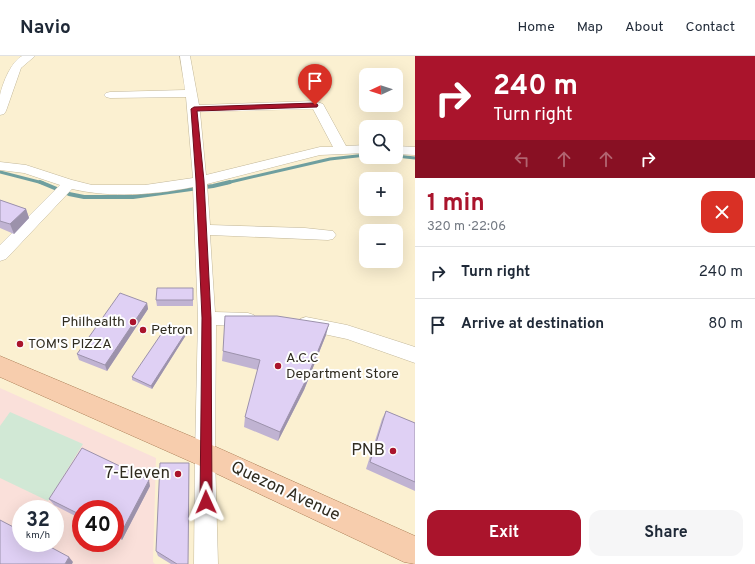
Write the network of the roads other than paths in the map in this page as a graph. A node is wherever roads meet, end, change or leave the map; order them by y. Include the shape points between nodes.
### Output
1 (30, 56) edge
2 (185, 56) edge
3 (191, 94) junction
4 (110, 95) dead end
5 (194, 109) junction
6 (0, 111) edge
7 (342, 149) junction
8 (359, 149) edge
9 (403, 150) edge
10 (415, 151) edge
11 (0, 166) edge
12 (200, 181) junction
13 (64, 188) junction
14 (203, 230) junction
15 (328, 235) dead end
16 (0, 256) edge
17 (207, 318) junction
18 (264, 320) edge
19 (290, 322) edge
20 (415, 355) edge
21 (0, 366) edge
22 (205, 455) junction
23 (415, 551) edge
24 (206, 564) edge

1 - 6 street via 16,67
2 - 3 street
3 - 4 street
3 - 5 street
5 - 7 street via 315,105 319,107
5 - 12 street
7 - 8 street
7 - 12 street via 320,151
9 - 10 street
11 - 13 street via 26,169
12 - 13 street via 145,190
12 - 14 street
13 - 16 street
14 - 15 street
14 - 17 street
17 - 18 street
17 - 22 street
19 - 20 street via 348,332
21 - 22 main road, Quezon Avenue
22 - 23 main road, Quezon Avenue
22 - 24 street

